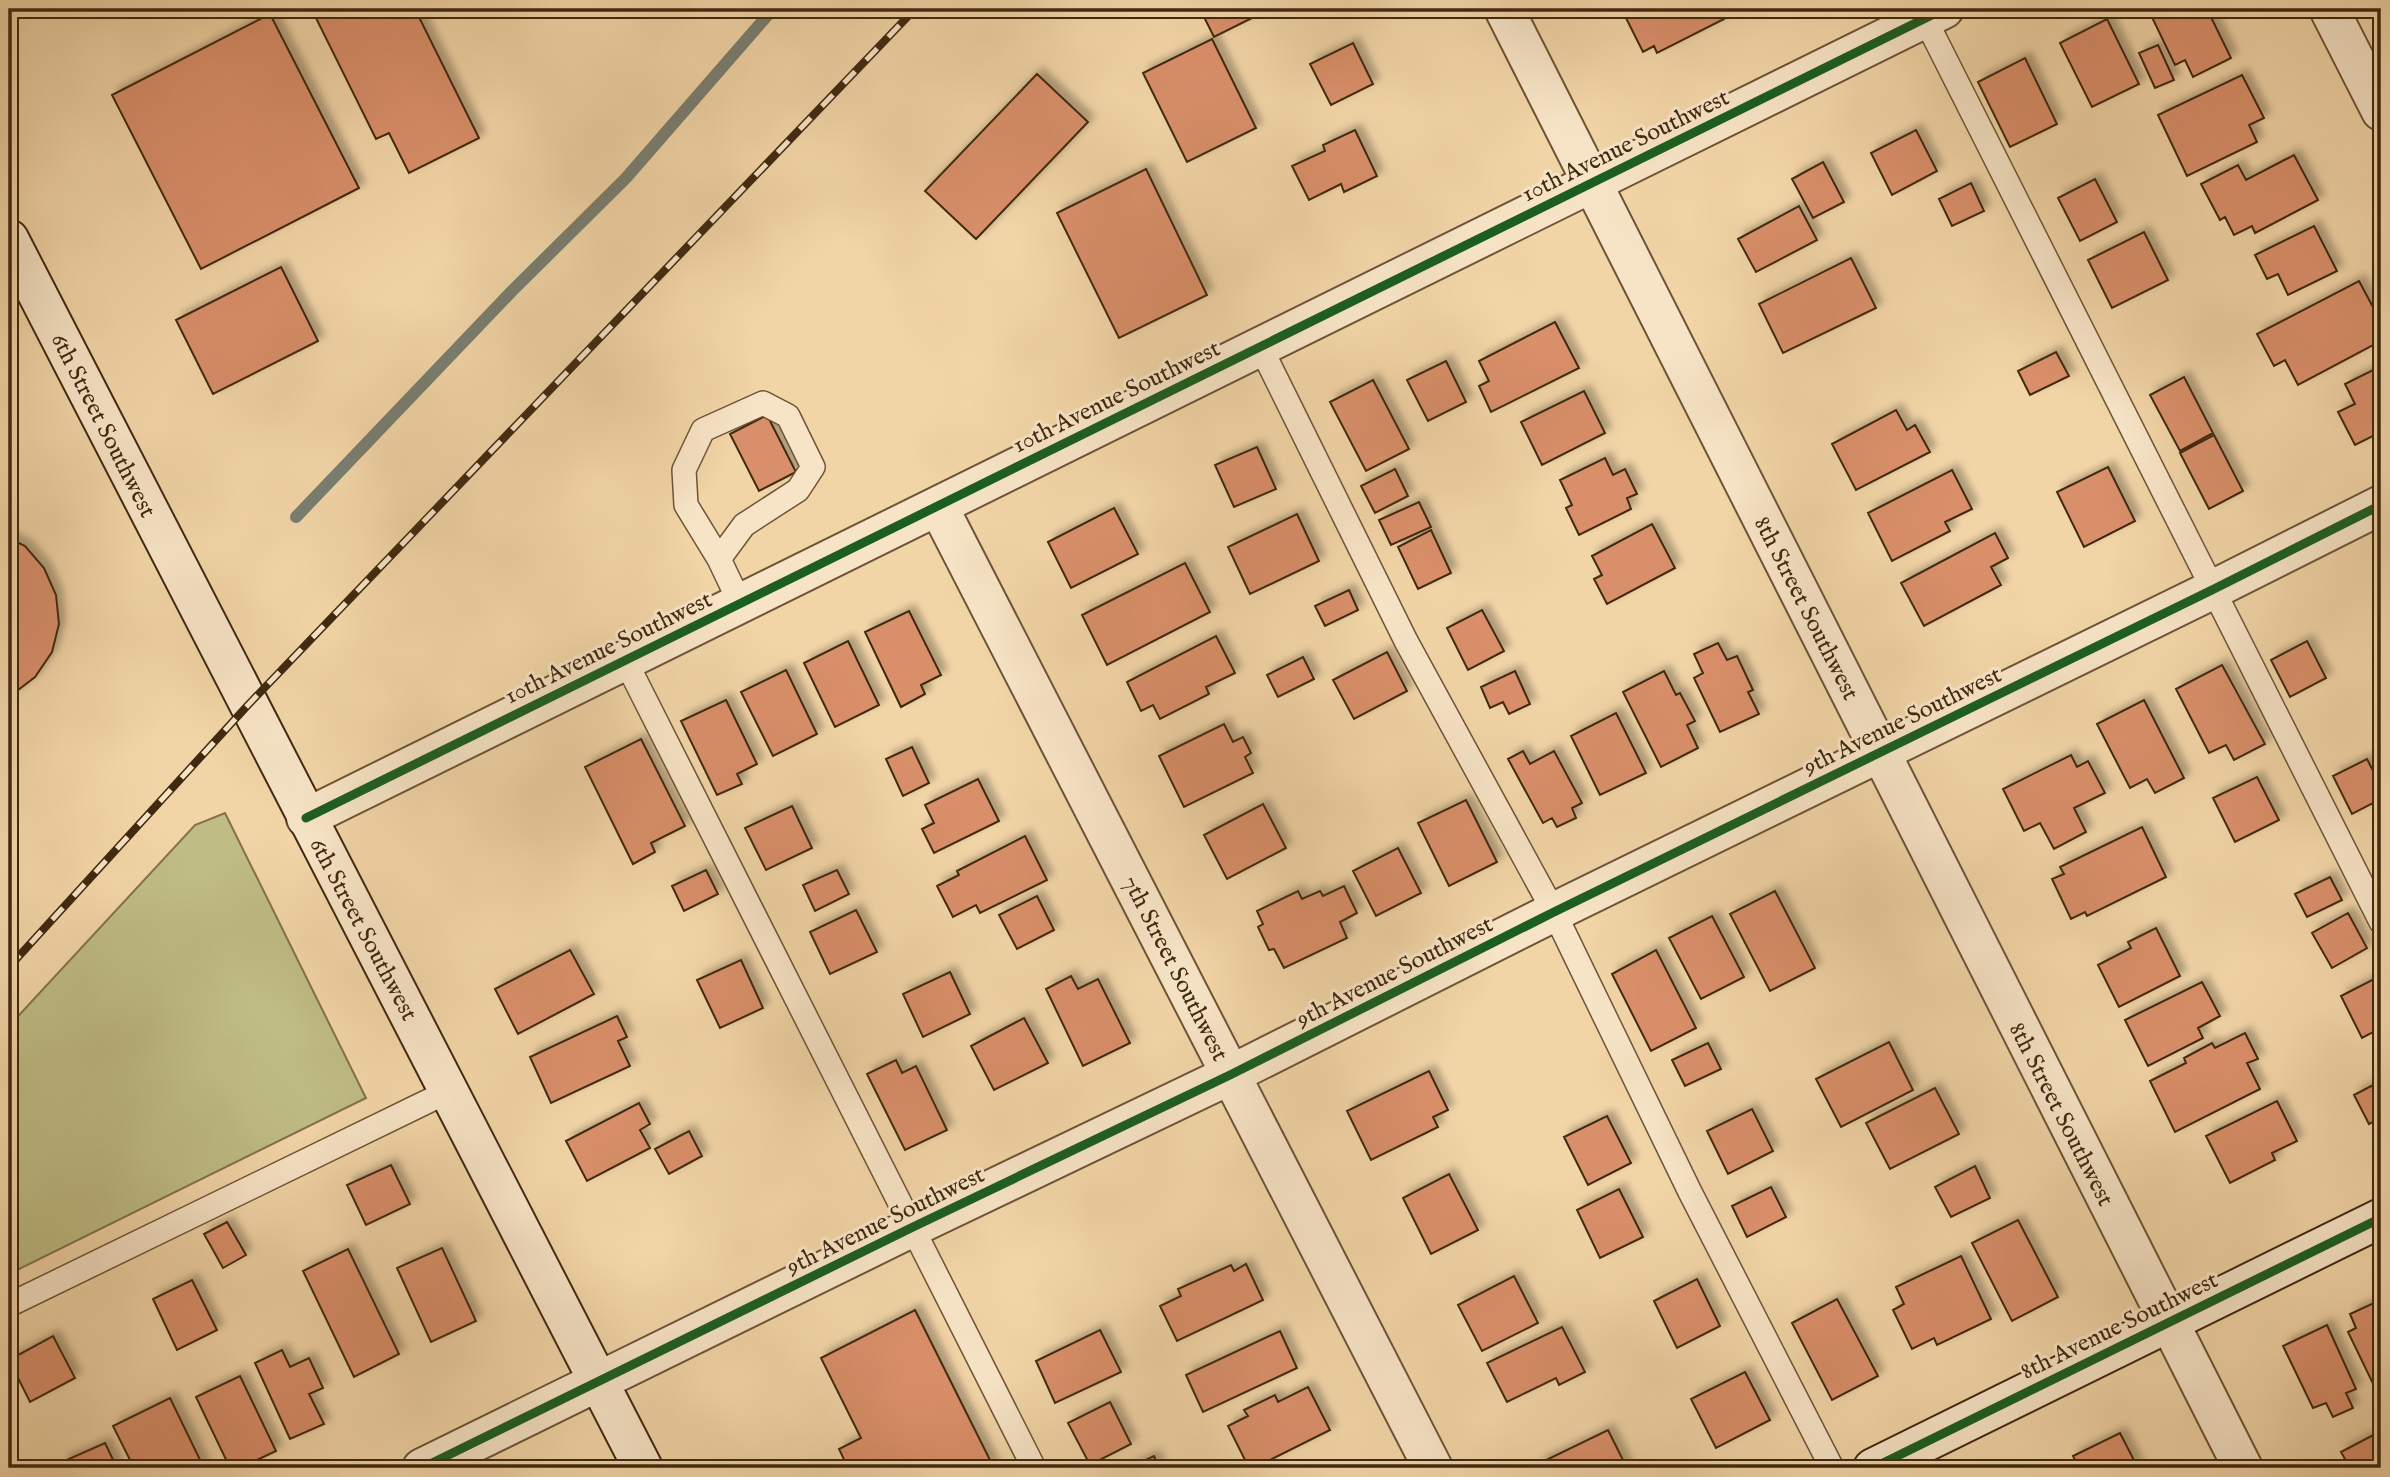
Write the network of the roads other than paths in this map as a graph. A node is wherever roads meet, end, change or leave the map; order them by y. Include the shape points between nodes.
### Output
1 (1504, 9) edge
2 (2329, 9) edge
3 (1929, 12) edge
4 (2381, 111) edge
5 (1591, 183) junction
6 (9, 239) edge
7 (1260, 346) junction
8 (2381, 505) edge
9 (938, 506) junction
10 (719, 559) junction
11 (2214, 589) junction
12 (740, 603) junction
13 (625, 660) junction
14 (1880, 752) junction
15 (306, 818) junction
16 (1554, 912) junction
17 (2381, 922) edge
18 (1230, 1075) junction
19 (449, 1091) junction
20 (2381, 1218) edge
21 (912, 1227) junction
22 (9, 1305) edge
23 (2167, 1322) junction
24 (598, 1382) junction
25 (422, 1468) edge
26 (643, 1468) edge
27 (1034, 1468) edge
28 (1433, 1468) edge
29 (1832, 1468) edge
30 (1873, 1468) edge
31 (2243, 1468) edge

1 - 5 street, 8th Street Southwest
2 - 4 street
3 - 5 street, 10th Avenue Southwest
3 - 11 lane
5 - 7 street, 10th Avenue Southwest
5 - 14 street, 8th Street Southwest
6 - 15 street, 6th Street Southwest
7 - 9 street, 10th Avenue Southwest
7 - 16 lane via 1406,640
8 - 11 street, 9th Avenue Southwest
9 - 12 street, 10th Avenue Southwest
9 - 18 street, 7th Street Southwest
10 - 10 lane via 744,525 798,490 813,467 788,416 763,403 704,430 684,470 686,505
10 - 12 lane
11 - 14 street, 9th Avenue Southwest
11 - 17 lane
12 - 13 street, 10th Avenue Southwest
13 - 15 street, 10th Avenue Southwest
13 - 21 lane
14 - 16 street, 9th Avenue Southwest
14 - 23 street, 8th Street Southwest
15 - 19 street, 6th Street Southwest
16 - 18 street, 9th Avenue Southwest
16 - 29 lane via 1690,1192
18 - 21 street, 9th Avenue Southwest
18 - 28 street, 7th Street Southwest
19 - 22 lane
19 - 24 street, 6th Street Southwest
20 - 23 street, 8th Avenue Southwest
21 - 24 street, 9th Avenue Southwest
21 - 27 lane
23 - 30 street, 8th Avenue Southwest
23 - 31 street, 8th Street Southwest
24 - 25 street, 9th Avenue Southwest
24 - 26 street, 6th Street Southwest

